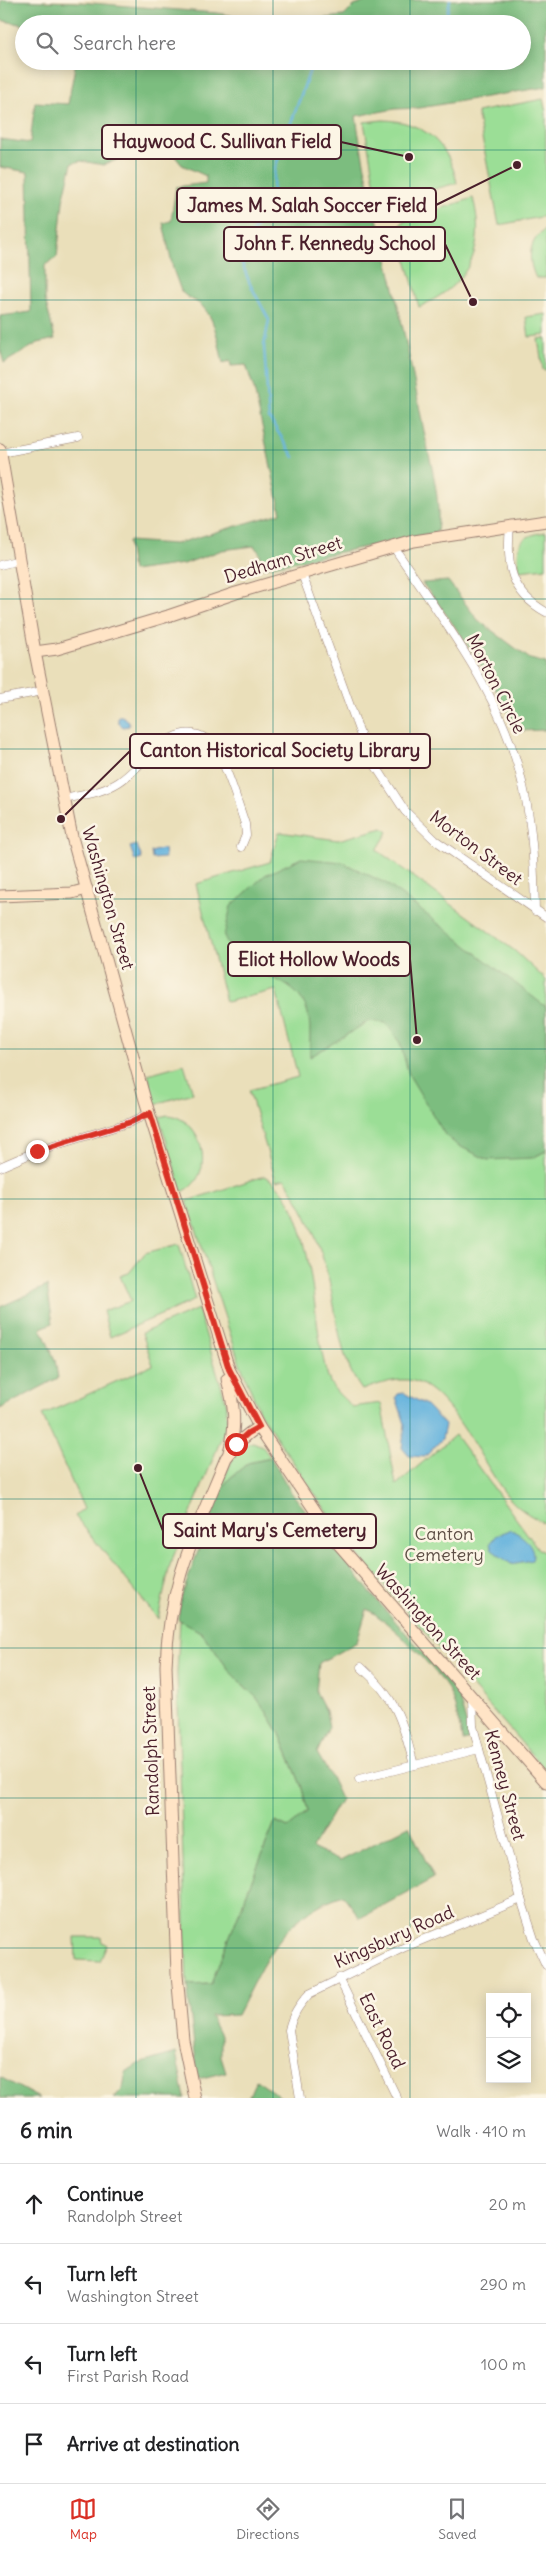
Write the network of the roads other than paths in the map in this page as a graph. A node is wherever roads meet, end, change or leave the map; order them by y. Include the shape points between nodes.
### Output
1 (78, 438) dead end
2 (0, 451) edge
3 (546, 521) edge
4 (510, 526) junction
5 (393, 546) junction
6 (20, 560) junction
7 (0, 565) edge
8 (302, 574) junction
9 (546, 612) edge
10 (36, 652) junction
11 (43, 691) junction
12 (0, 699) edge
13 (64, 799) junction
14 (241, 847) dead end
15 (87, 889) junction
16 (0, 896) edge
17 (535, 911) junction
18 (546, 917) edge
19 (150, 1113) junction
20 (0, 1168) edge
21 (213, 1318) junction
22 (256, 1422) junction
23 (232, 1441) junction
24 (226, 1458) junction
25 (361, 1667) dead end
26 (472, 1696) junction
27 (478, 1749) junction
28 (414, 1765) junction
29 (359, 1779) dead end
30 (546, 1782) edge
31 (521, 1899) junction
32 (546, 1966) edge
33 (339, 1978) junction
34 (195, 2098) edge
35 (300, 2098) edge
36 (397, 2098) edge

1 - 2 street
2 - 6 main road, Washington Street
3 - 4 main road, Dedham Street
4 - 5 main road, Dedham Street
4 - 9 street via 509,563 513,578 521,593
5 - 8 main road, Dedham Street
5 - 17 street, Morton Circle via 448,624 501,718 523,785 529,816
6 - 7 street
6 - 10 main road, Washington Street
8 - 10 main road, Dedham Street via 57,649
8 - 17 street, Morton Street via 361,736 373,762 406,810 435,840
10 - 11 main road, Washington Street
11 - 12 street
11 - 13 main road, Washington Street
13 - 14 street via 119,782 174,736 198,736 209,740 219,754 245,824 246,835
13 - 15 main road, Washington Street
15 - 16 main road via 72,893
15 - 19 main road, Washington Street
17 - 18 street, Morton Street
19 - 20 street via 37,1151
19 - 21 main road, Washington Street
21 - 22 main road, Washington Street via 229,1369
21 - 23 main road, Washington Street via 234,1410
22 - 23 main road via 241,1426
22 - 24 main road, Randolph Street
22 - 26 main road, Washington Street via 334,1539
23 - 24 main road, Washington Street
24 - 34 main road, Randolph Street via 180,1572 167,1639 177,1974 183,2040
25 - 28 street via 389,1696 398,1711
26 - 27 street, Kenney Street
26 - 30 main road, Washington Street
27 - 28 street
27 - 31 street, Kenney Street
28 - 29 street
31 - 32 street, Kenney Street
31 - 33 street, Kingsbury Road
33 - 35 street, Kingsbury Road via 309,1994 291,2019 290,2042
33 - 36 street, East Road

